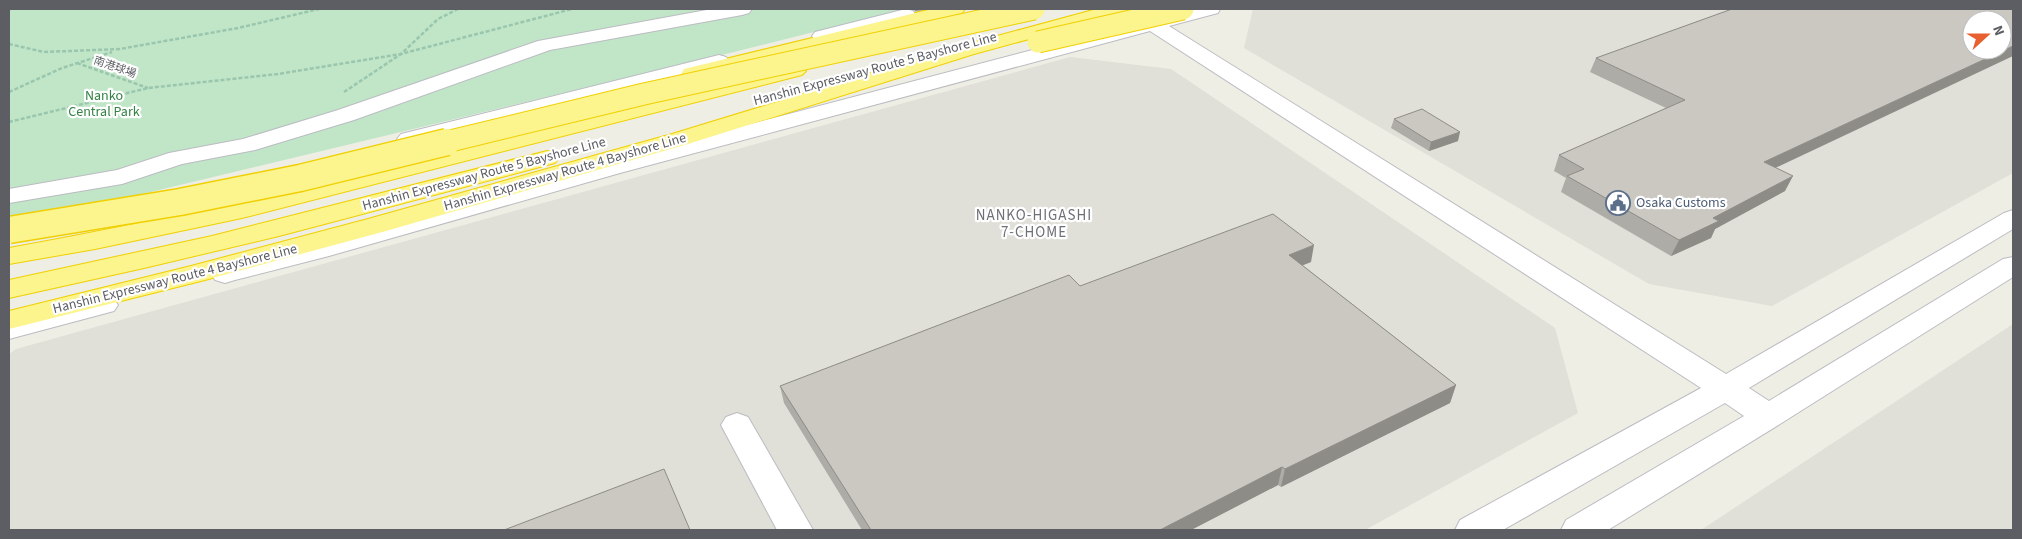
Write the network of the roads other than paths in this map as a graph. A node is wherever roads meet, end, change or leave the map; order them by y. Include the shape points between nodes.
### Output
1 (742, 9) edge
2 (955, 9) edge
3 (1034, 9) edge
4 (1051, 9) edge
5 (1102, 9) edge
6 (1119, 9) edge
7 (1183, 9) edge
8 (1211, 9) edge
9 (906, 15) tunnel mouth
10 (1152, 17) edge
11 (1038, 42) junction
12 (611, 168) junction
13 (9, 196) edge
14 (2013, 218) edge
15 (9, 230) edge
16 (50, 232) junction
17 (9, 243) edge
18 (9, 256) edge
19 (2013, 265) edge
20 (9, 288) edge
21 (9, 320) edge
22 (9, 329) edge
23 (1726, 388) junction
24 (1769, 416) junction
25 (737, 425) dead end
26 (795, 530) edge
27 (1472, 530) edge
28 (1579, 530) edge

1 - 13 street via 546,45 346,115 247,145 177,158 122,178
2 - 16 highway
3 - 15 highway, bridge via 644,94 300,178 171,204
4 - 18 highway, Hanshin Expressway Route 5 Bayshore Line via 289,199 166,227
5 - 20 highway, Hanshin Expressway Route 5 Bayshore Line via 392,200 181,252
6 - 10 street
6 - 21 highway, Hanshin Expressway Route 4 Bayshore Line via 967,50 680,140 369,228
7 - 11 highway, bridge
8 - 10 street
9 - 16 street via 450,128
10 - 11 highway, bridge
10 - 12 street
10 - 23 street
11 - 12 highway via 876,87
12 - 22 street via 319,250
14 - 23 street
16 - 17 street
19 - 24 street
23 - 24 street
23 - 27 street
24 - 28 street
25 - 26 street

